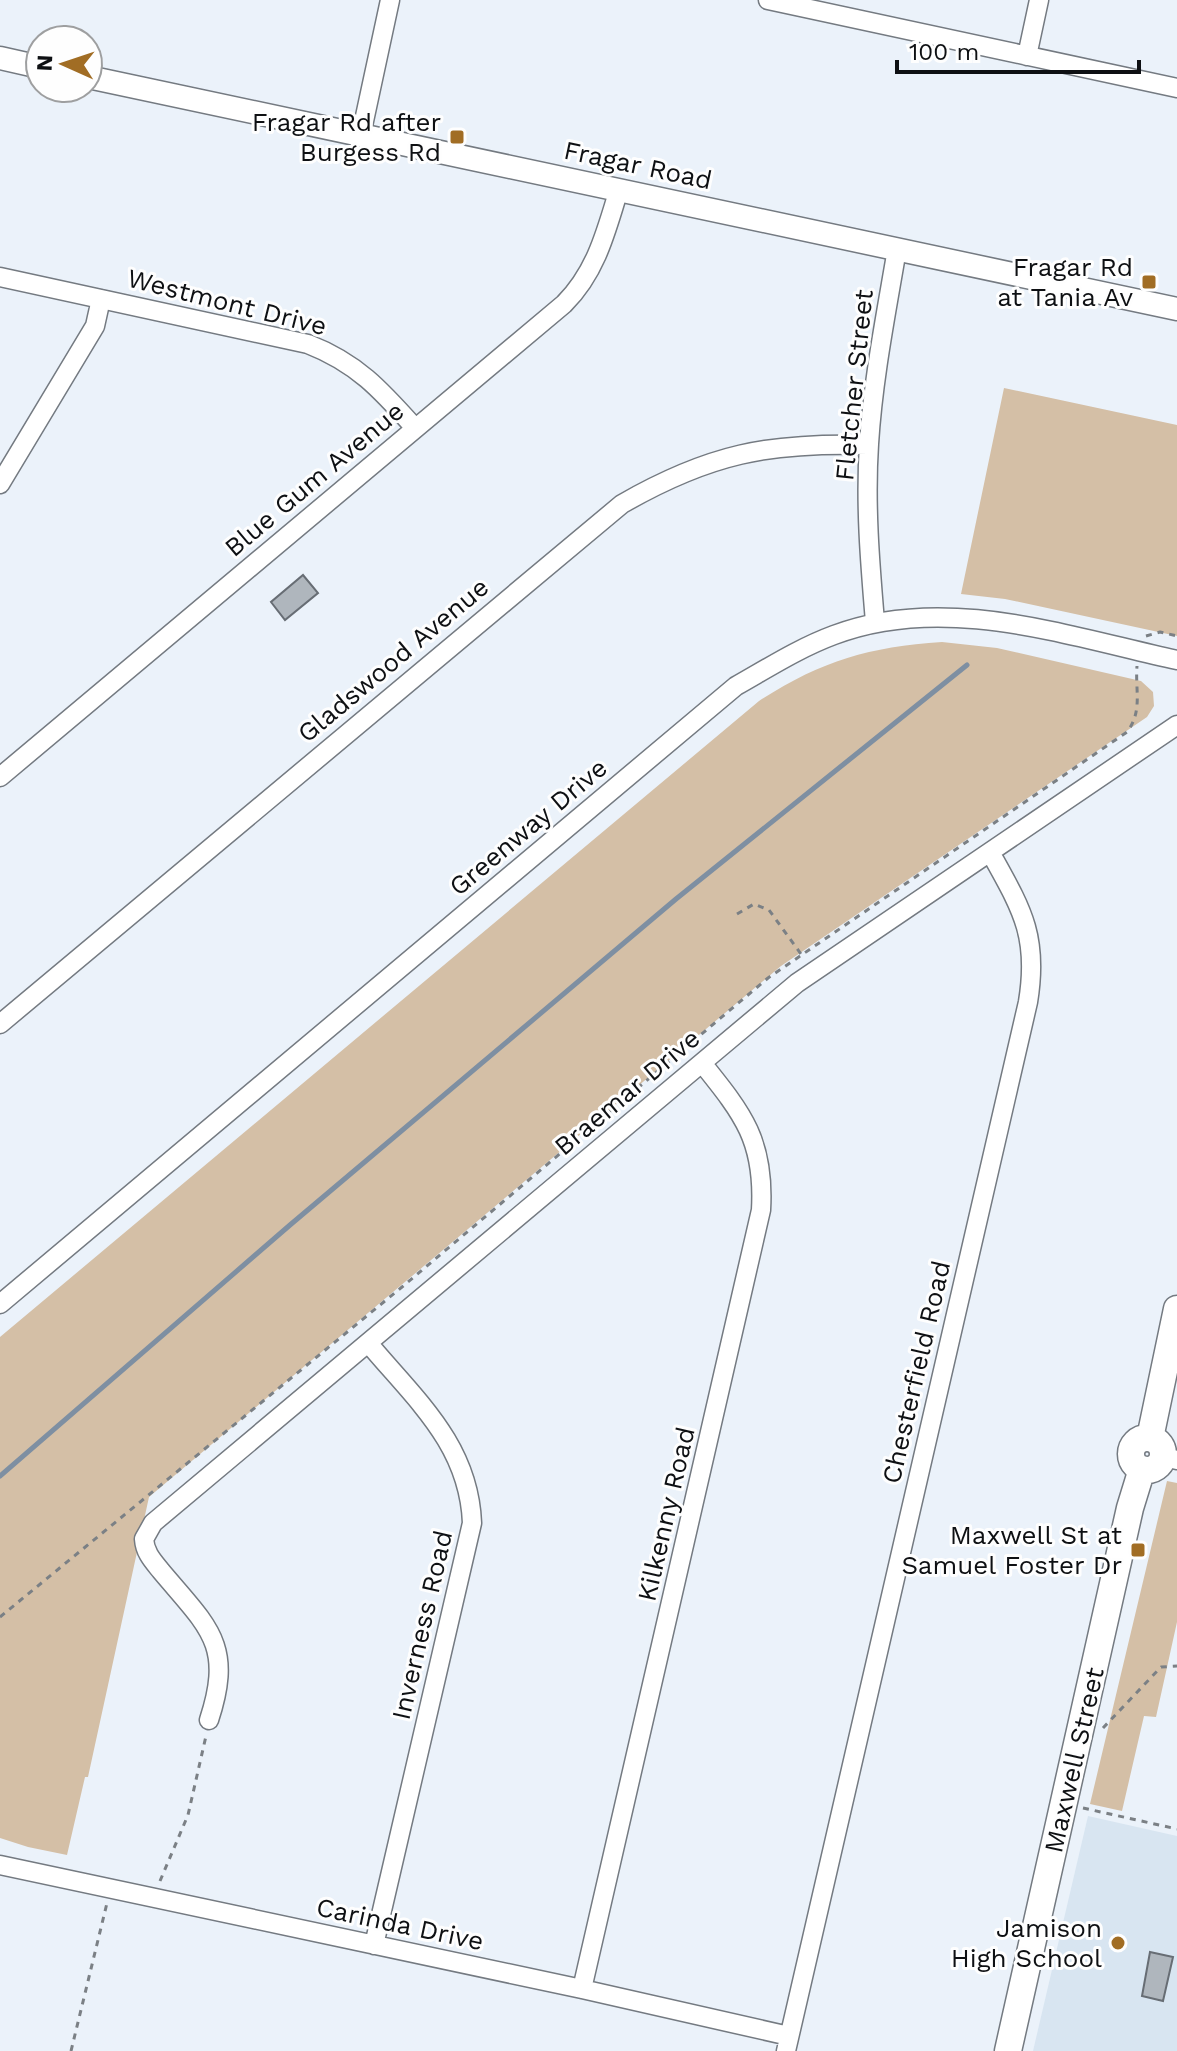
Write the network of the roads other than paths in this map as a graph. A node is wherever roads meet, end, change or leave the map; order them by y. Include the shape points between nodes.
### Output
1 (390, 0) edge
2 (768, 0) edge
3 (1039, 0) edge
4 (822, 6) edge
5 (1027, 56) junction
6 (0, 58) edge
7 (24, 63) edge
8 (104, 80) edge
9 (1177, 88) edge
10 (361, 135) junction
11 (619, 189) junction
12 (897, 249) junction
13 (0, 277) edge
14 (101, 299) junction
15 (1177, 309) edge
16 (415, 428) junction
17 (869, 445) junction
18 (0, 484) edge
19 (875, 622) junction
20 (1177, 660) edge
21 (1177, 725) edge
22 (0, 777) edge
23 (990, 852) junction
24 (0, 1024) edge
25 (702, 1063) junction
26 (4, 1293) edge
27 (1177, 1309) edge
28 (369, 1344) junction
29 (1158, 1456) edge
30 (209, 1720) road end
31 (0, 1865) edge
32 (374, 1945) junction
33 (582, 1989) junction
34 (788, 2044) edge
35 (1008, 2051) edge

1 - 10 street
2 - 4 street
3 - 5 street
4 - 5 street
5 - 9 street
6 - 7 street
8 - 10 street, Fragar Road
10 - 11 street, Fragar Road
11 - 12 street, Fragar Road
11 - 16 street, Blue Gum Avenue via 602,245 573,295
12 - 15 street, Fragar Road
12 - 17 street, Fletcher Street
13 - 14 street, Westmont Drive
14 - 16 street, Westmont Drive via 323,349 364,374
14 - 18 street via 95,326
16 - 22 street, Blue Gum Avenue
17 - 19 street, Fletcher Street
17 - 24 street, Gladswood Avenue via 803,445 738,453 664,480 622,504
19 - 20 street, Greenway Drive via 914,616 976,618
19 - 26 street, Greenway Drive via 834,634 736,686
21 - 23 street, Braemar Drive
23 - 25 street, Braemar Drive via 797,983
23 - 34 street, Chesterfield Road via 1025,919 1031,988
25 - 28 street, Braemar Drive
25 - 33 street, Kilkenny Road via 746,1121 761,1177 761,1210
27 - 29 main road, Maxwell Street
28 - 30 street, Braemar Drive via 153,1523 144,1539 147,1554 202,1619 218,1649 220,1680
28 - 32 street, Inverness Road via 455,1451 468,1488 472,1523
29 - 35 main road, Maxwell Street via 1130,1508
31 - 32 street, Carinda Drive
32 - 33 street, Carinda Drive
33 - 34 street, Carinda Drive

